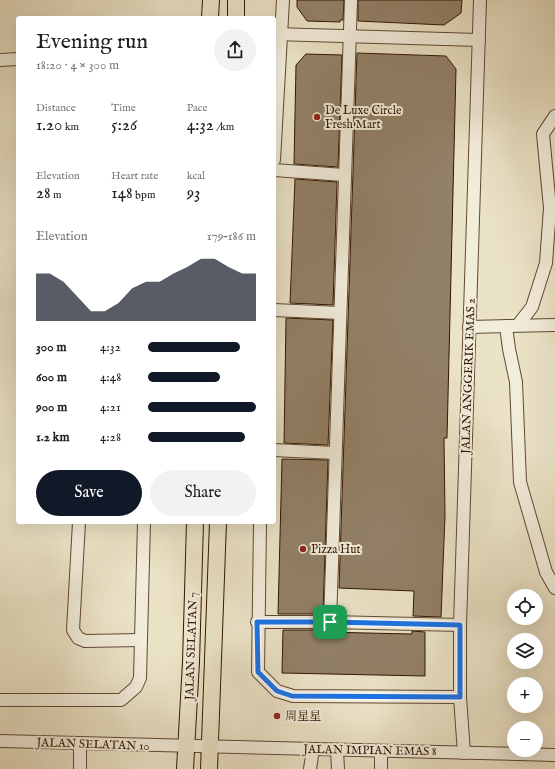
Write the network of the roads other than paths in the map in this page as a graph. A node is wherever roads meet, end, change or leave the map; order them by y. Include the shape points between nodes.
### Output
1 (211, 0) edge
2 (236, 0) edge
3 (283, 0) edge
4 (351, 0) edge
5 (480, 0) edge
6 (210, 16) edge
7 (236, 16) edge
8 (278, 34) edge
9 (349, 36) junction
10 (479, 40) junction
11 (16, 59) edge
12 (0, 60) edge
13 (276, 97) edge
14 (555, 116) edge
15 (276, 170) edge
16 (344, 175) junction
17 (276, 310) edge
18 (340, 313) junction
19 (555, 324) edge
20 (512, 325) junction
21 (469, 327) junction
22 (276, 450) edge
23 (335, 453) junction
24 (79, 524) edge
25 (144, 524) edge
26 (195, 524) edge
27 (218, 524) edge
28 (260, 524) edge
29 (555, 588) edge
30 (257, 622) junction
31 (330, 622) junction
32 (460, 625) junction
33 (141, 640) junction
34 (460, 697) junction
35 (0, 700) edge
36 (0, 741) edge
37 (80, 744) junction
38 (185, 746) junction
39 (210, 747) junction
40 (313, 749) junction
41 (338, 750) junction
42 (381, 751) junction
43 (464, 753) junction
44 (555, 755) edge
45 (80, 767) dead end
46 (185, 769) edge
47 (209, 769) edge
48 (310, 769) edge
49 (338, 769) edge
50 (381, 769) edge

1 - 6 main road
2 - 7 main road
3 - 8 street
4 - 9 street
5 - 10 street, JALAN ANGGERIK EMAS 2
8 - 9 street
8 - 13 street
9 - 10 street
9 - 16 street
10 - 21 street, JALAN ANGGERIK EMAS 2
11 - 12 street
14 - 20 street via 543,134 550,208 546,263 532,307
15 - 16 street
16 - 18 street
17 - 18 street
18 - 23 street
19 - 20 street
20 - 21 street
20 - 29 street via 509,350 516,382 520,482 546,572
21 - 32 street, JALAN ANGGERIK EMAS 2
22 - 23 street
23 - 31 street
24 - 33 street via 74,630 78,638 85,641
25 - 33 street
26 - 38 main road, JALAN SELATAN 7 via 191,662
27 - 39 main road, JALAN SELATAN 7
28 - 30 street
30 - 31 street
30 - 34 street via 258,672 277,691 292,696
31 - 32 street
32 - 34 street, JALAN ANGGERIK EMAS 2
33 - 35 street via 140,678 136,687 122,700
34 - 43 street, JALAN ANGGERIK EMAS 2
36 - 37 street, JALAN SELATAN 10
37 - 38 street, JALAN SELATAN 10
37 - 45 street
38 - 39 street, JALAN IMPIAN EMAS 8
38 - 46 main road, JALAN SELATAN 7
39 - 40 street, JALAN IMPIAN EMAS 8
39 - 47 main road, JALAN SELATAN 7
40 - 41 street, JALAN IMPIAN EMAS 8
40 - 48 street
41 - 42 street, JALAN IMPIAN EMAS 8
41 - 49 street
42 - 43 street, JALAN IMPIAN EMAS 8
42 - 50 street
43 - 44 street, JALAN IMPIAN EMAS 8

